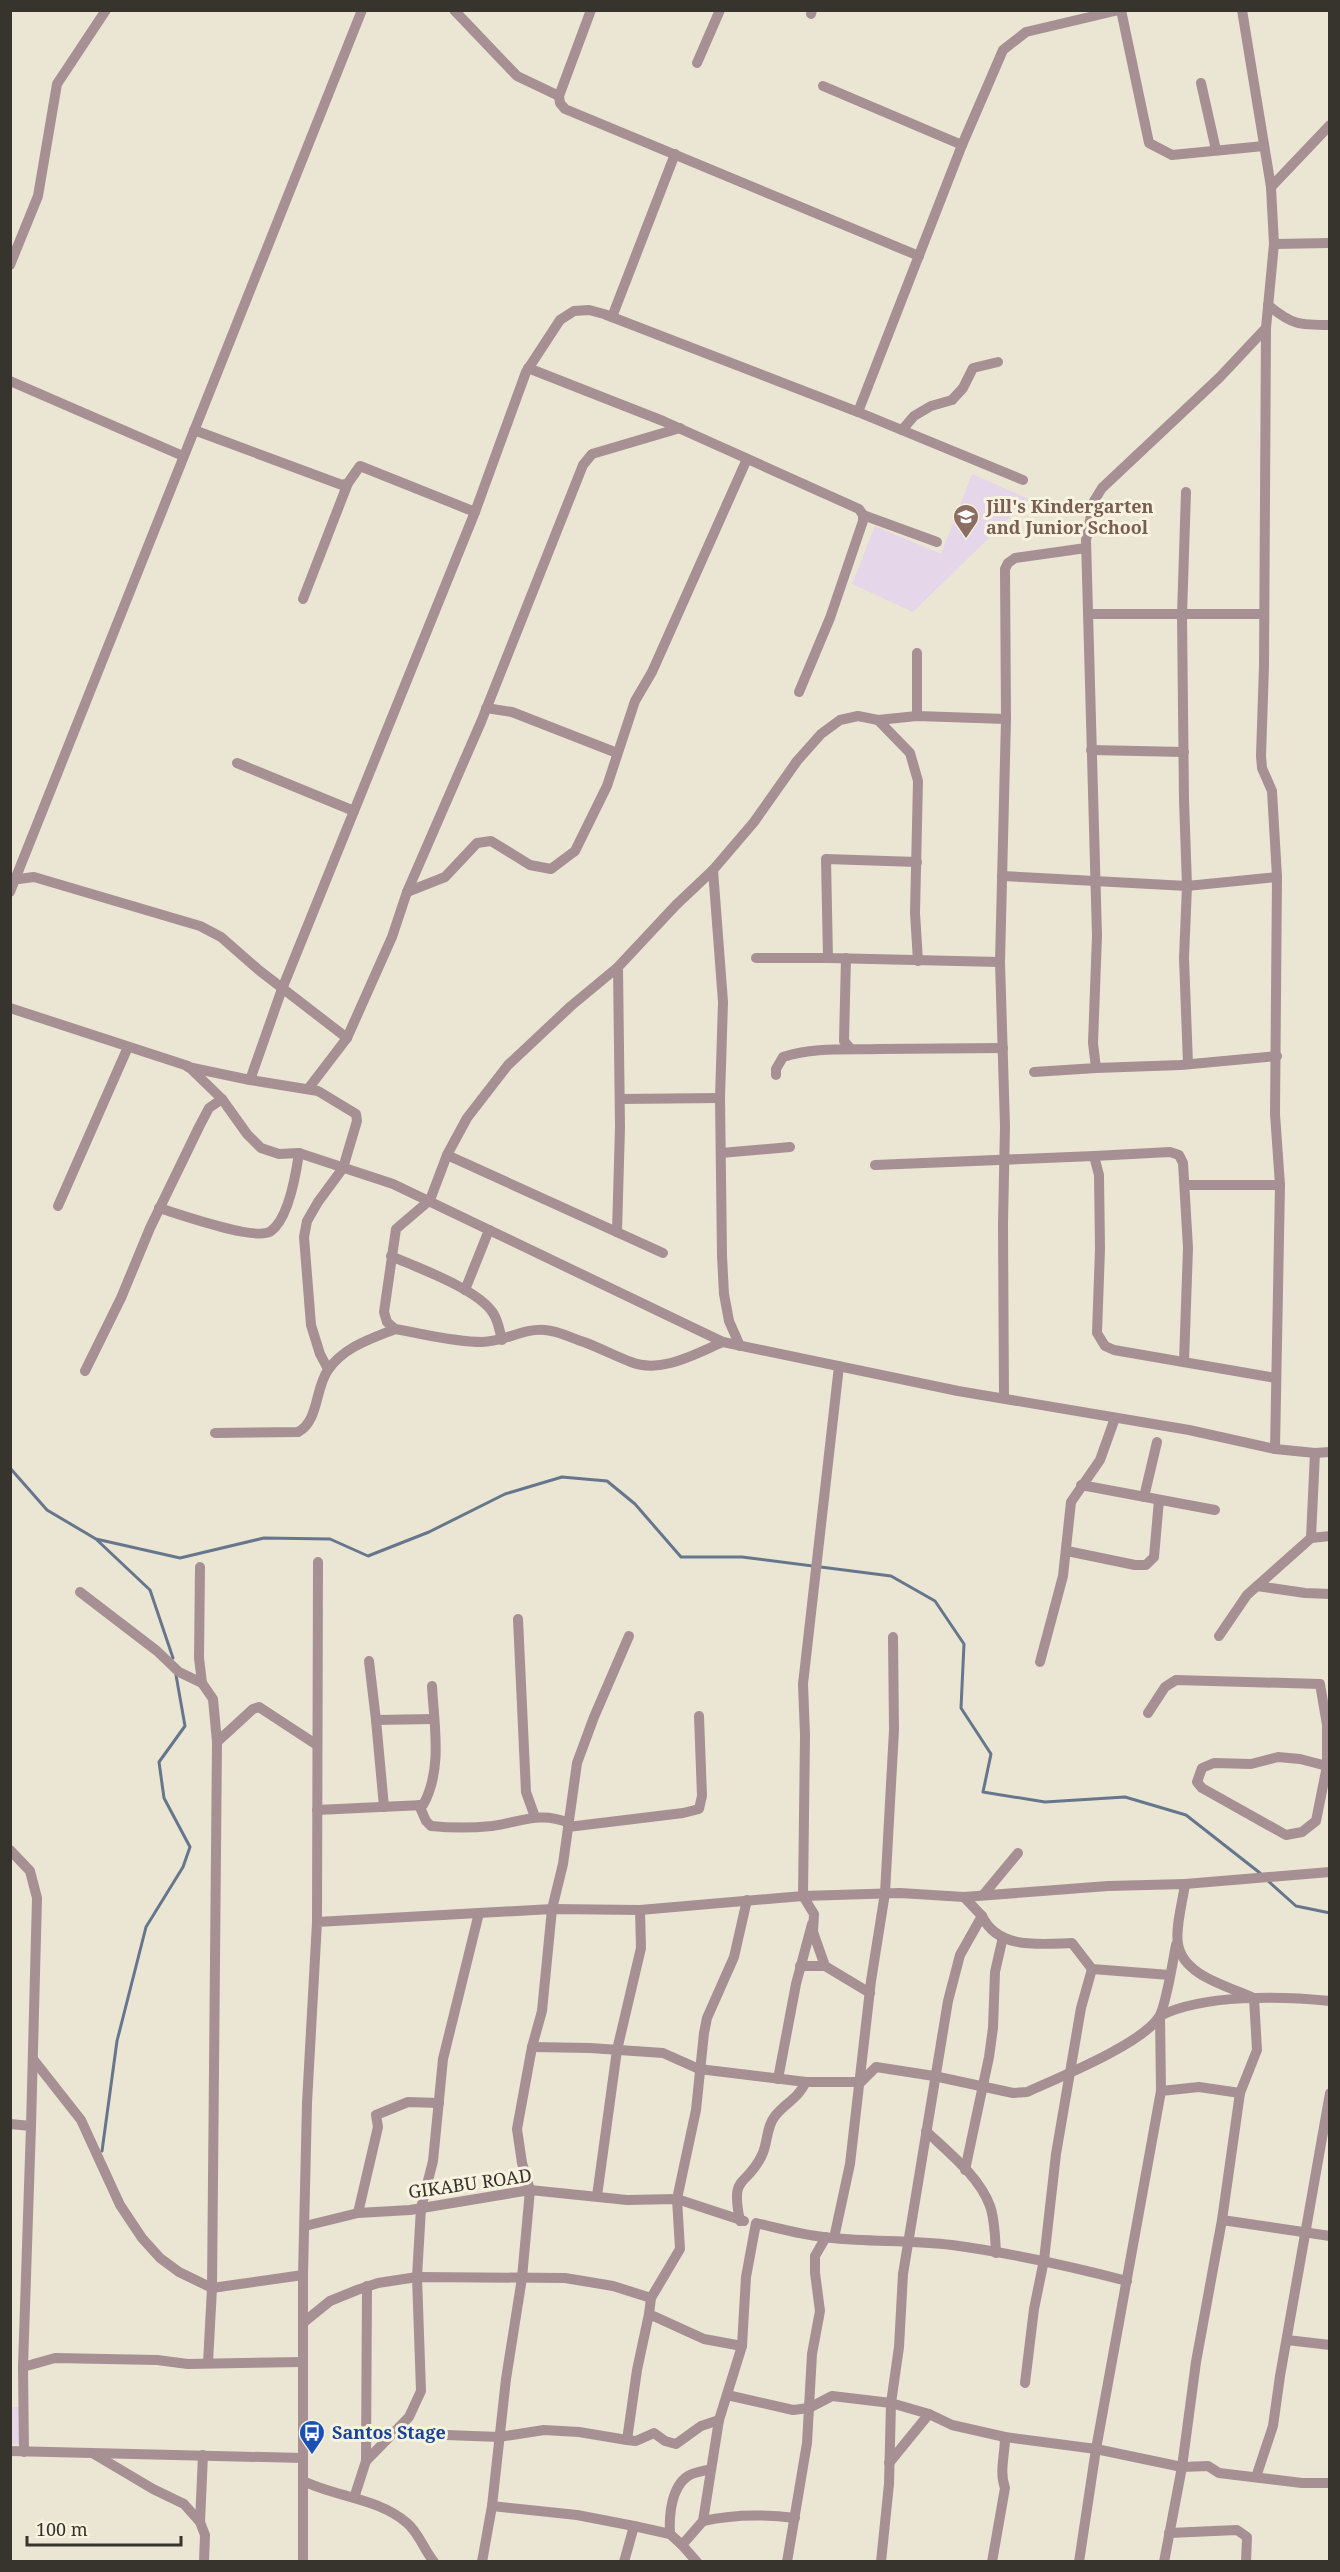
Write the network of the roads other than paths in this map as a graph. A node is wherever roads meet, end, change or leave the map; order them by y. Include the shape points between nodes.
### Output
1 (106, 10) edge
2 (362, 10) edge
3 (454, 10) edge
4 (591, 10) edge
5 (720, 10) edge
6 (1120, 10) edge
7 (1242, 10) edge
8 (697, 63) dead end
9 (1202, 83) dead end
10 (823, 86) dead end
11 (559, 96) junction
12 (1329, 125) edge
13 (962, 145) junction
14 (1264, 146) junction
15 (1216, 150) junction
16 (675, 154) junction
17 (1271, 187) junction
18 (1329, 243) edge
19 (1274, 244) junction
20 (919, 256) junction
21 (10, 265) edge
22 (1268, 305) junction
23 (612, 316) junction
24 (1329, 325) edge
25 (1266, 328) junction
26 (998, 362) dead end
27 (528, 368) junction
28 (10, 381) edge
29 (858, 412) junction
30 (680, 429) junction
31 (194, 430) junction
32 (902, 430) junction
33 (183, 456) junction
34 (747, 459) junction
35 (1023, 480) dead end
36 (348, 483) junction
37 (1186, 492) dead end
38 (475, 512) junction
39 (863, 515) junction
40 (936, 542) dead end
41 (1086, 548) junction
42 (303, 599) dead end
43 (1088, 614) junction
44 (1264, 614) junction
45 (1182, 615) junction
46 (917, 653) dead end
47 (799, 692) dead end
48 (486, 708) junction
49 (917, 716) junction
50 (1006, 719) junction
51 (878, 720) junction
52 (1091, 750) junction
53 (1184, 752) junction
54 (617, 753) junction
55 (237, 763) dead end
56 (354, 812) junction
57 (917, 862) junction
58 (713, 870) junction
59 (1002, 876) junction
60 (1277, 877) junction
61 (12, 880) edge
62 (1095, 882) junction
63 (1187, 886) junction
64 (10, 892) edge
65 (407, 892) junction
66 (756, 958) dead end
67 (828, 958) junction
68 (846, 958) junction
69 (918, 961) junction
70 (1000, 962) junction
71 (618, 967) junction
72 (282, 989) junction
73 (10, 1008) edge
74 (347, 1038) junction
75 (128, 1047) junction
76 (849, 1047) junction
77 (1003, 1048) junction
78 (1277, 1056) junction
79 (1188, 1064) junction
80 (188, 1066) junction
81 (1096, 1068) junction
82 (1034, 1072) dead end
83 (776, 1075) dead end
84 (250, 1080) junction
85 (308, 1089) junction
86 (720, 1098) junction
87 (222, 1099) junction
88 (620, 1099) junction
89 (790, 1147) dead end
90 (299, 1153) junction
91 (721, 1153) junction
92 (447, 1155) junction
93 (1094, 1156) junction
94 (1004, 1158) junction
95 (875, 1165) dead end
96 (343, 1168) junction
97 (1186, 1185) junction
98 (1280, 1185) junction
99 (430, 1200) junction
100 (58, 1206) dead end
101 (159, 1208) junction
102 (489, 1230) junction
103 (617, 1232) junction
104 (663, 1252) dead end
105 (391, 1256) junction
106 (465, 1290) junction
107 (396, 1329) junction
108 (502, 1340) junction
109 (723, 1342) junction
110 (740, 1346) junction
111 (1184, 1362) junction
112 (839, 1366) junction
113 (328, 1369) junction
114 (85, 1371) dead end
115 (1276, 1378) junction
116 (1004, 1398) junction
117 (1116, 1418) junction
118 (214, 1433) dead end
119 (1157, 1443) dead end
120 (1275, 1449) junction
121 (1329, 1452) edge
122 (1315, 1453) junction
123 (1081, 1485) junction
124 (1144, 1497) junction
125 (1159, 1500) junction
126 (1215, 1510) dead end
127 (1329, 1536) edge
128 (1311, 1538) junction
129 (1067, 1551) junction
130 (318, 1562) dead end
131 (200, 1567) dead end
132 (1257, 1586) junction
133 (80, 1592) dead end
134 (1329, 1594) edge
135 (518, 1619) dead end
136 (629, 1636) dead end
137 (1219, 1636) dead end
138 (893, 1637) dead end
139 (369, 1661) dead end
140 (1040, 1662) dead end
141 (202, 1683) junction
142 (1325, 1684) edge
143 (432, 1686) dead end
144 (1148, 1713) dead end
145 (699, 1716) dead end
146 (434, 1719) junction
147 (376, 1720) junction
148 (217, 1742) junction
149 (318, 1745) junction
150 (1328, 1766) edge
151 (419, 1805) junction
152 (384, 1808) junction
153 (317, 1810) junction
154 (535, 1817) junction
155 (569, 1825) junction
156 (10, 1850) edge
157 (1018, 1853) dead end
158 (1329, 1872) edge
159 (1185, 1884) junction
160 (885, 1893) junction
161 (984, 1894) junction
162 (803, 1896) junction
163 (964, 1897) junction
164 (747, 1900) junction
165 (552, 1909) junction
166 (640, 1910) junction
167 (479, 1913) junction
168 (814, 1914) junction
169 (982, 1916) junction
170 (317, 1922) junction
171 (1003, 1937) junction
172 (1177, 1942) junction
173 (800, 1966) junction
174 (825, 1966) junction
175 (1092, 1969) junction
176 (1170, 1975) junction
177 (870, 1993) junction
178 (1254, 1998) junction
179 (1329, 2001) edge
180 (1160, 2016) junction
181 (532, 2047) junction
182 (617, 2050) junction
183 (33, 2059) junction
184 (699, 2069) junction
185 (1071, 2072) junction
186 (934, 2076) junction
187 (778, 2079) junction
188 (806, 2082) junction
189 (861, 2082) junction
190 (1161, 2091) junction
191 (982, 2092) junction
192 (1240, 2093) junction
193 (1329, 2093) edge
194 (439, 2103) junction
195 (10, 2124) edge
196 (31, 2126) junction
197 (926, 2131) junction
198 (965, 2170) junction
199 (530, 2190) junction
200 (597, 2196) junction
201 (677, 2199) junction
202 (421, 2208) junction
203 (358, 2213) junction
204 (1222, 2220) junction
205 (740, 2221) junction
206 (756, 2223) junction
207 (305, 2226) junction
208 (1306, 2233) junction
209 (1329, 2236) edge
210 (830, 2238) junction
211 (909, 2241) junction
212 (996, 2253) junction
213 (1044, 2260) junction
214 (303, 2275) junction
215 (417, 2277) junction
216 (522, 2278) junction
217 (1127, 2281) junction
218 (367, 2286) junction
219 (212, 2288) junction
220 (651, 2298) junction
221 (649, 2314) junction
222 (304, 2322) junction
223 (1287, 2340) junction
224 (1329, 2345) edge
225 (742, 2346) junction
226 (303, 2361) junction
227 (208, 2363) junction
228 (23, 2367) junction
229 (1025, 2383) dead end
230 (727, 2395) junction
231 (891, 2403) junction
232 (809, 2408) junction
233 (929, 2414) junction
234 (719, 2420) junction
235 (394, 2433) junction
236 (499, 2437) junction
237 (1005, 2437) junction
238 (627, 2440) junction
239 (1096, 2449) junction
240 (10, 2451) edge
241 (24, 2452) junction
242 (93, 2454) junction
243 (203, 2455) junction
244 (303, 2458) junction
245 (366, 2461) junction
246 (889, 2463) junction
247 (1182, 2467) junction
248 (711, 2469) junction
249 (1256, 2477) junction
250 (303, 2481) junction
251 (1329, 2483) edge
252 (354, 2498) junction
253 (492, 2506) junction
254 (795, 2518) junction
255 (703, 2520) junction
256 (200, 2522) junction
257 (634, 2526) junction
258 (670, 2534) junction
259 (1169, 2534) junction
260 (682, 2545) junction
261 (204, 2562) edge
262 (303, 2562) edge
263 (434, 2562) edge
264 (482, 2562) edge
265 (624, 2562) edge
266 (697, 2562) edge
267 (787, 2562) edge
268 (881, 2562) edge
269 (992, 2562) edge
270 (1079, 2562) edge
271 (1164, 2562) edge
272 (1246, 2562) edge

1 - 21 street via 57,84 38,196
2 - 31 street
3 - 11 street via 517,76
4 - 11 street
5 - 8 street
6 - 13 street via 1026,32 1013,40 1003,50
6 - 15 street via 1149,143 1172,155
7 - 14 street
9 - 15 street
10 - 13 street
11 - 16 street via 565,109
12 - 17 street
13 - 20 street
14 - 15 street
14 - 17 street
16 - 20 street
16 - 23 street
17 - 19 street
18 - 19 street
19 - 22 street
20 - 29 street
22 - 24 street via 1283,318 1300,325
22 - 25 street
23 - 27 street via 590,310 574,311 560,320
23 - 29 street
25 - 41 street via 1102,488 1090,515
25 - 44 street
26 - 32 street via 973,368 952,400 914,416
27 - 30 street
27 - 38 street
28 - 33 street
29 - 32 street
30 - 34 street
30 - 48 street via 586,459
31 - 33 street
31 - 36 street via 342,485
32 - 35 street
33 - 61 street
34 - 39 street via 860,509
34 - 54 street via 652,672 635,701
36 - 38 street via 360,466
36 - 42 street
37 - 45 street
38 - 56 street
39 - 40 street
39 - 47 street via 830,618
41 - 43 street
41 - 50 street via 1015,558 1005,569
43 - 45 street
43 - 52 street
44 - 45 street
44 - 60 street via 1261,756 1272,791
45 - 53 street
46 - 49 street
48 - 54 street via 512,712
48 - 65 street
49 - 50 street
49 - 51 street
50 - 59 street
51 - 57 street via 910,753 918,781
51 - 58 street via 858,716 840,720 821,734
52 - 53 street
52 - 62 street
53 - 63 street
54 - 65 street via 607,786 575,851 551,869 530,866 491,841 477,843 445,877
55 - 56 street
56 - 72 street
57 - 67 street via 825,859
57 - 69 street
58 - 71 street
58 - 86 street via 723,1002
59 - 62 street
59 - 70 street
60 - 63 street
60 - 78 street
61 - 64 street
61 - 72 street via 34,877 200,926 221,937
62 - 63 street
62 - 81 street
63 - 79 street via 1184,958
65 - 74 street via 392,937
66 - 67 street
67 - 68 street
68 - 69 street
68 - 76 street via 844,1041
69 - 70 street
70 - 77 street
71 - 88 street
71 - 92 street via 508,1065 467,1118
72 - 74 street
72 - 84 street
73 - 75 street
74 - 85 street
75 - 80 street
75 - 100 street
76 - 77 street
76 - 83 street via 796,1052 783,1057
77 - 94 street
78 - 79 street
78 - 98 street via 1275,1114
79 - 81 street
80 - 84 street
80 - 87 street
81 - 82 street
84 - 85 street
85 - 96 street via 328,1095 356,1114
86 - 88 street
86 - 91 street
87 - 90 street via 261,1148 279,1155
87 - 101 street via 209,1108
88 - 103 street
89 - 91 street
90 - 96 street
90 - 101 street via 295,1181 280,1222 271,1232 262,1235 234,1230
91 - 110 street via 724,1294 729,1321
92 - 99 street
92 - 103 street
93 - 94 street
93 - 97 street via 1170,1152 1179,1155 1184,1163
93 - 111 street via 1099,1175 1097,1333 1114,1350
94 - 95 street
94 - 116 street
96 - 99 street
96 - 113 street via 307,1221 304,1237 311,1325
97 - 98 street
97 - 111 street
98 - 115 street
99 - 102 street
99 - 105 street via 396,1229
101 - 114 street via 121,1299
102 - 106 street
102 - 109 street
103 - 104 street
105 - 106 street
105 - 107 street via 384,1312 387,1323
106 - 108 street via 494,1313
107 - 108 street via 466,1341
107 - 113 street via 359,1343
108 - 109 street via 529,1330 555,1331 633,1363 655,1365 676,1362
109 - 110 street
110 - 112 street
111 - 115 street
112 - 116 street
112 - 162 street via 803,1684
113 - 118 street via 304,1429
115 - 120 street
116 - 117 street
117 - 120 street
117 - 123 street via 1100,1460
119 - 124 street
120 - 122 street
121 - 122 street
122 - 128 street
123 - 124 street
123 - 129 street via 1071,1502
124 - 125 street
125 - 126 street
125 - 129 street via 1154,1557 1146,1565
127 - 128 street
128 - 132 street
129 - 140 street
130 - 149 street
131 - 141 street
132 - 134 street
132 - 137 street via 1237,1606
133 - 141 street via 179,1672
135 - 154 street via 526,1792
136 - 155 street via 578,1763
138 - 160 street via 894,1730
139 - 147 street
141 - 148 street via 213,1699
142 - 144 street via 1176,1680 1160,1693
142 - 150 street
143 - 146 street
145 - 155 street via 699,1809
146 - 147 street
146 - 151 street via 436,1763 427,1799
147 - 152 street
148 - 149 street via 258,1707
148 - 219 street
149 - 153 street
150 - 150 street via 1316,1821 1302,1832 1286,1835 1197,1782 1202,1768 1214,1763 1251,1764 1278,1757
151 - 152 street
151 - 154 street via 431,1826 492,1826
152 - 153 street
153 - 170 street
154 - 155 street via 555,1818
155 - 165 street
156 - 183 street via 30,1871 37,1898
157 - 161 street
158 - 159 street
159 - 161 street
159 - 172 street
160 - 162 street
160 - 163 street
160 - 177 street
161 - 163 street
162 - 164 street
162 - 168 street
163 - 169 street
164 - 166 street
164 - 184 street via 734,1957 707,2018
165 - 166 street
165 - 167 street
165 - 181 street via 542,2011
166 - 182 street via 641,1948
167 - 170 street
167 - 194 street via 443,2059
168 - 173 street
168 - 174 street via 813,1932
169 - 171 street via 987,1928
169 - 186 street via 960,1954
170 - 207 street
171 - 175 street via 1010,1942 1072,1942
171 - 191 street via 994,1972 993,2028
172 - 176 street
172 - 178 street via 1182,1959 1190,1967
173 - 174 street
173 - 187 street
174 - 177 street
175 - 176 street
175 - 185 street
176 - 180 street
177 - 189 street
178 - 179 street
178 - 180 street via 1174,2009
178 - 192 street via 1257,2050
180 - 185 street via 1126,2043
180 - 190 street
181 - 182 street
181 - 199 street via 517,2129
182 - 184 street via 663,2053
182 - 200 street
183 - 196 street
183 - 219 street via 81,2120 120,2205 142,2238 179,2272
184 - 187 street
184 - 201 street via 696,2110
185 - 191 street via 1027,2092
185 - 213 street via 1056,2154
186 - 189 street via 876,2067
186 - 191 street
186 - 197 street
187 - 188 street
188 - 189 street
188 - 205 street via 799,2096 775,2116 760,2160 739,2184 736,2202
189 - 210 street via 850,2164
190 - 192 street via 1199,2086
190 - 217 street
191 - 198 street
192 - 204 street
193 - 208 street
194 - 202 street via 433,2161
194 - 203 street via 408,2102 376,2115 378,2127
195 - 196 street
196 - 228 street
197 - 198 street
197 - 211 street
198 - 212 street via 990,2205
199 - 200 street, GIKABU ROAD
199 - 202 street, GIKABU ROAD
199 - 216 street
200 - 201 street, GIKABU ROAD
201 - 205 street
201 - 220 street via 680,2249
202 - 203 street, GIKABU ROAD
202 - 215 street
203 - 207 street, GIKABU ROAD
204 - 208 street
204 - 247 street
205 - 206 street
206 - 210 street
206 - 225 street via 746,2277
207 - 214 street
208 - 209 street
208 - 223 street
210 - 211 street
210 - 232 street via 815,2256 820,2311 812,2354
211 - 212 street
211 - 231 street
212 - 213 street
213 - 217 street
213 - 229 street
214 - 219 street
214 - 222 street
215 - 216 street
215 - 218 street
215 - 235 street via 421,2391 409,2417
216 - 220 street via 565,2278 613,2286
216 - 236 street
217 - 239 street
218 - 222 street via 330,2301
218 - 245 street
219 - 227 street
220 - 221 street
221 - 225 street via 705,2339
221 - 238 street
222 - 226 street
223 - 224 street
223 - 249 street via 1274,2426
225 - 230 street
226 - 227 street
226 - 244 street
227 - 228 street via 55,2358
228 - 241 street
230 - 232 street via 777,2408
230 - 234 street
231 - 232 street via 832,2396
231 - 233 street
231 - 246 street
232 - 254 street
233 - 237 street via 952,2425
233 - 246 street
234 - 238 street via 701,2426 676,2444 654,2433 636,2441
234 - 248 street
235 - 236 street
235 - 245 street
236 - 238 street via 544,2430
236 - 253 street
237 - 239 street
237 - 269 street via 1001,2478 1005,2488
239 - 247 street
239 - 270 street
240 - 241 street
241 - 242 street
242 - 243 street
242 - 256 street via 184,2504
243 - 244 street
243 - 256 street
244 - 250 street
245 - 252 street
246 - 268 street
247 - 249 street via 1208,2466 1219,2473
247 - 259 street
248 - 255 street
248 - 258 street via 688,2476 677,2488
249 - 251 street
250 - 252 street
250 - 262 street
252 - 263 street via 407,2523
253 - 257 street
253 - 264 street
254 - 255 street via 762,2513
254 - 267 street
255 - 260 street
256 - 261 street via 205,2535
257 - 258 street
257 - 265 street
258 - 260 street
259 - 271 street
259 - 272 street via 1237,2530 1247,2537
260 - 266 street

